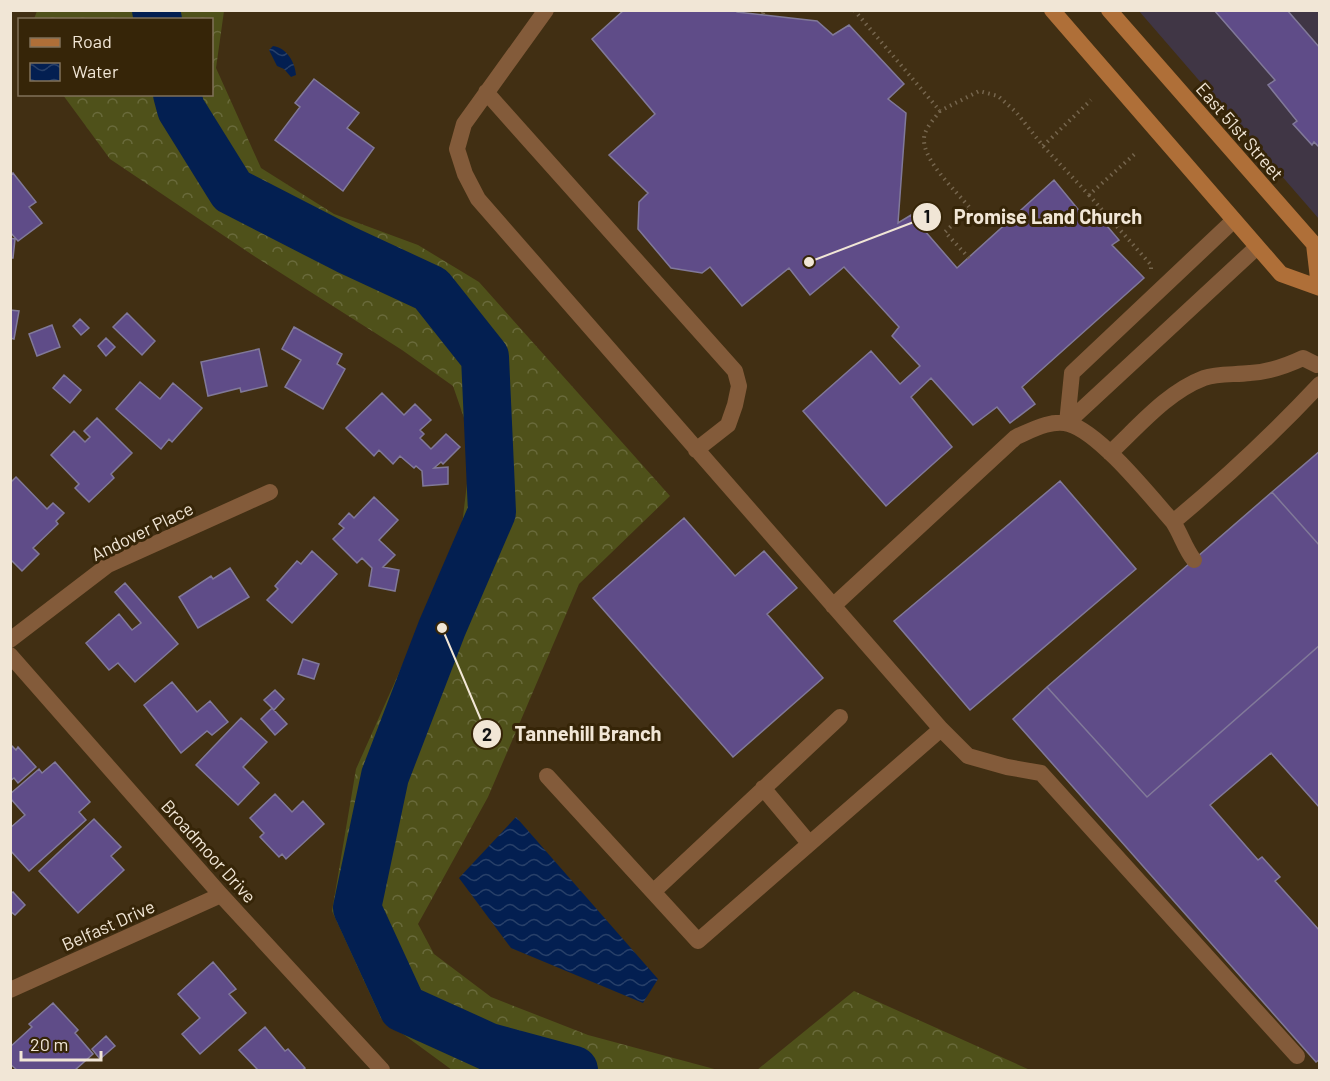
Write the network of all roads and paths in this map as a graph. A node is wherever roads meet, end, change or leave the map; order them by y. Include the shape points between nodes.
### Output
1 (546, 10) edge
2 (854, 10) edge
3 (1052, 10) edge
4 (1109, 10) edge
5 (486, 92) junction
6 (1091, 100) dead end
7 (940, 111) junction
8 (1043, 146) junction
9 (1137, 152) dead end
10 (1089, 195) junction
11 (1233, 221) junction
12 (1257, 247) junction
13 (969, 258) dead end
14 (1151, 276) dead end
15 (1319, 287) edge
16 (1319, 369) edge
17 (1320, 384) edge
18 (1067, 423) junction
19 (696, 450) junction
20 (1110, 453) junction
21 (270, 492) dead end
22 (1173, 522) junction
23 (1194, 560) dead end
24 (833, 606) junction
25 (10, 640) edge
26 (10, 656) edge
27 (840, 717) dead end
28 (941, 729) junction
29 (547, 777) dead end
30 (763, 788) junction
31 (810, 843) junction
32 (653, 892) junction
33 (221, 895) junction
34 (10, 990) edge
35 (1297, 1056) dead end
36 (381, 1071) edge

1 - 5 street
2 - 7 path
3 - 11 main road, East 51st Street
4 - 15 main road, East 51st Street via 1314,244
5 - 19 street via 464,124 457,149 478,199
5 - 19 street via 735,371 739,386 728,425
6 - 8 path
7 - 8 path via 980,91 999,96
7 - 13 path via 924,138 930,160 970,208 945,232
8 - 10 path
9 - 10 path
10 - 14 path via 1151,265
11 - 12 main road, East 51st Street
11 - 18 street via 1072,373
12 - 15 main road, East 51st Street via 1281,274
12 - 18 street
16 - 20 street via 1303,358 1265,371 1204,378 1178,392
17 - 22 street via 1277,430
18 - 20 street via 1089,433
18 - 24 street via 1042,426 1016,437
19 - 24 street
20 - 22 street
21 - 25 street, Andover Place via 108,565
22 - 23 street
24 - 28 street
26 - 33 street, Broadmoor Drive
27 - 30 street
28 - 31 street
28 - 35 street via 968,756 1041,773
29 - 32 street
30 - 31 street
30 - 32 street
31 - 32 street via 698,941
33 - 34 street, Belfast Drive
33 - 36 street, Broadmoor Drive

